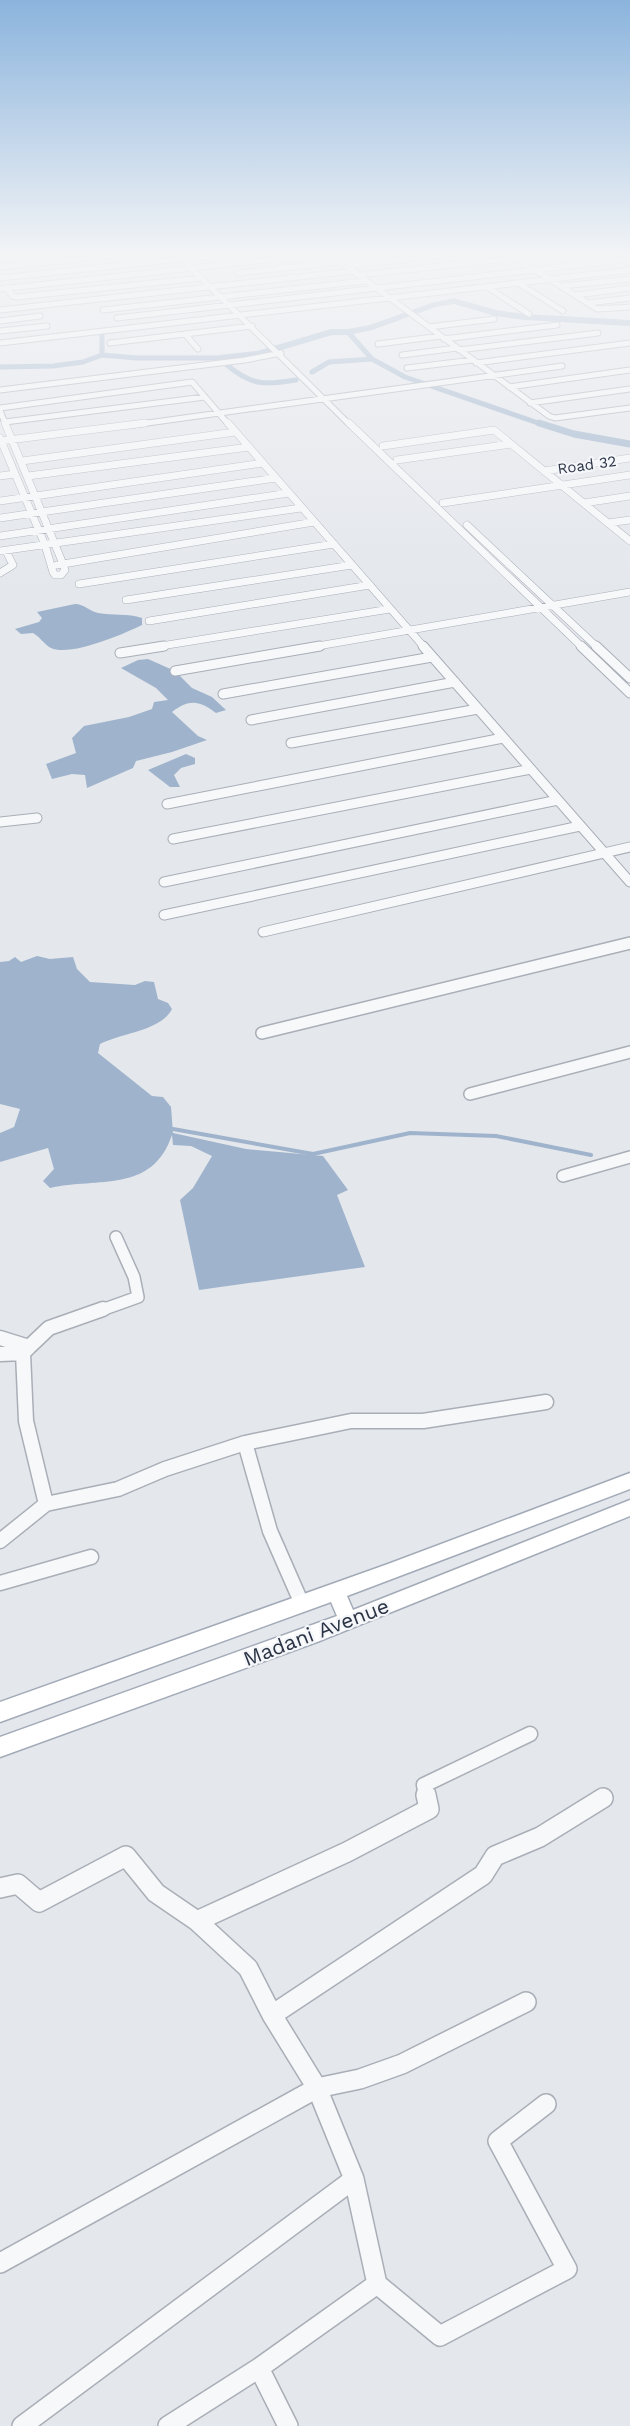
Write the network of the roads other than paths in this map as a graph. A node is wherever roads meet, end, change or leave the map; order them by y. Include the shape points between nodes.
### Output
1 (202, 365) edge
2 (290, 365) edge
3 (439, 365) edge
4 (479, 365) edge
5 (562, 366) dead end
6 (407, 368) dead end
7 (630, 370) edge
8 (493, 375) junction
9 (509, 387) junction
10 (630, 389) edge
11 (0, 390) edge
12 (205, 397) junction
13 (327, 398) junction
14 (530, 403) junction
15 (630, 408) edge
16 (0, 410) edge
17 (219, 414) junction
18 (5, 422) junction
19 (235, 432) junction
20 (0, 440) edge
21 (13, 440) junction
22 (511, 444) junction
23 (383, 446) junction
24 (249, 447) junction
25 (8, 457) junction
26 (0, 458) edge
27 (630, 458) edge
28 (397, 460) junction
29 (22, 461) junction
30 (263, 463) junction
31 (544, 471) junction
32 (15, 474) junction
33 (630, 474) edge
34 (0, 476) edge
35 (28, 476) junction
36 (276, 478) junction
37 (561, 485) junction
38 (289, 493) junction
39 (36, 496) junction
40 (630, 496) edge
41 (25, 498) junction
42 (0, 501) edge
43 (443, 503) junction
44 (584, 503) junction
45 (302, 508) junction
46 (42, 512) junction
47 (32, 514) junction
48 (0, 518) edge
49 (630, 520) edge
50 (314, 522) junction
51 (608, 523) junction
52 (49, 529) junction
53 (39, 530) junction
54 (0, 536) edge
55 (630, 541) edge
56 (55, 544) junction
57 (334, 544) junction
58 (45, 546) junction
59 (3, 551) edge
60 (63, 564) junction
61 (352, 565) junction
62 (0, 573) edge
63 (79, 584) dead end
64 (370, 585) junction
65 (630, 592) edge
66 (126, 600) dead end
67 (554, 607) junction
68 (390, 609) junction
69 (542, 609) junction
70 (149, 621) dead end
71 (410, 632) junction
72 (120, 652) dead end
73 (432, 657) junction
74 (176, 671) dead end
75 (630, 678) edge
76 (455, 682) junction
77 (630, 693) edge
78 (223, 694) dead end
79 (478, 708) junction
80 (251, 720) dead end
81 (503, 738) junction
82 (291, 743) dead end
83 (531, 769) junction
84 (558, 800) junction
85 (167, 804) dead end
86 (37, 818) dead end
87 (0, 822) edge
88 (580, 826) junction
89 (173, 840) dead end
90 (630, 847) edge
91 (604, 853) junction
92 (164, 882) dead end
93 (630, 882) edge
94 (164, 915) dead end
95 (263, 932) dead end
96 (630, 943) edge
97 (262, 1033) dead end
98 (630, 1052) edge
99 (470, 1094) dead end
100 (630, 1157) edge
101 (563, 1176) dead end
102 (116, 1237) dead end
103 (0, 1338) edge
104 (26, 1350) junction
105 (0, 1354) edge
106 (546, 1402) dead end
107 (245, 1443) junction
108 (630, 1481) edge
109 (46, 1504) junction
110 (630, 1508) edge
111 (0, 1541) edge
112 (92, 1557) dead end
113 (0, 1583) edge
114 (336, 1592) junction
115 (302, 1604) junction
116 (348, 1620) junction
117 (0, 1712) edge
118 (530, 1734) dead end
119 (0, 1748) edge
120 (603, 1798) dead end
121 (0, 1888) edge
122 (197, 1921) junction
123 (526, 2002) dead end
124 (272, 2015) junction
125 (316, 2088) junction
126 (546, 2104) dead end
127 (354, 2179) junction
128 (0, 2263) edge
129 (377, 2284) junction
130 (259, 2368) junction
131 (22, 2426) edge
132 (168, 2426) edge
133 (288, 2426) edge

1 - 11 street
2 - 13 street
3 - 6 street
4 - 8 street
5 - 8 street
7 - 9 street
8 - 9 street
8 - 13 street
9 - 14 street
10 - 14 street
12 - 16 street via 192,382
12 - 17 street
12 - 18 street
13 - 17 street
13 - 23 street
13 - 69 street
14 - 15 street via 555,418
16 - 18 street
17 - 19 street
17 - 21 street
18 - 21 street
19 - 24 street
19 - 29 street
20 - 21 street
20 - 25 street
21 - 29 street
22 - 23 street via 494,430
22 - 28 street
22 - 31 street
23 - 28 street
24 - 30 street
24 - 35 street
25 - 26 street
25 - 32 street
27 - 31 street, Road 32
28 - 43 street
29 - 35 street
30 - 36 street
30 - 39 street
31 - 37 street
32 - 34 street
32 - 41 street
33 - 37 street
35 - 39 street
36 - 38 street
36 - 46 street
37 - 43 street
37 - 44 street
38 - 45 street
38 - 52 street
39 - 41 street
39 - 46 street
40 - 44 street
41 - 42 street
41 - 47 street
43 - 67 street
44 - 51 street
45 - 50 street
45 - 56 street
46 - 47 street
46 - 52 street
47 - 48 street
47 - 53 street
49 - 51 street
50 - 57 street
50 - 60 street
51 - 55 street
52 - 53 street
52 - 56 street
53 - 54 street
53 - 58 street
56 - 58 street
56 - 60 street
57 - 61 street
57 - 63 street
58 - 59 street
58 - 60 street via 55,574 61,575
59 - 62 street via 13,565
61 - 64 street
61 - 66 street
64 - 68 street
64 - 70 street
65 - 67 street
67 - 69 street
67 - 75 street
68 - 71 street
68 - 72 street
69 - 71 street
69 - 77 street
71 - 73 street
71 - 74 street
73 - 76 street
73 - 78 street
76 - 79 street
76 - 80 street
79 - 81 street
79 - 82 street
81 - 83 street
81 - 85 street
83 - 84 street
83 - 89 street
84 - 88 street
84 - 92 street
86 - 87 street
88 - 91 street
88 - 94 street
90 - 91 street
91 - 93 street
91 - 95 street
96 - 97 street
98 - 99 street
100 - 101 street
102 - 104 street via 134,1276 138,1297 49,1328
103 - 104 street
104 - 105 street
104 - 109 street via 26,1421
106 - 107 street via 423,1421 351,1421
107 - 109 street via 118,1489
107 - 115 street via 270,1531
108 - 114 main road, Madani Avenue
109 - 111 street
110 - 116 main road, Madani Avenue
112 - 113 street
114 - 115 main road, Madani Avenue
114 - 116 main road
115 - 117 main road, Madani Avenue
116 - 119 main road, Madani Avenue
118 - 122 street via 424,1785 429,1809 347,1852
120 - 124 street via 540,1837 495,1856 483,1875
121 - 122 street via 18,1884 39,1902 126,1856 156,1893
122 - 124 street via 248,1968
123 - 125 street via 402,2064 360,2079
124 - 125 street
125 - 127 street
125 - 128 street
126 - 129 street via 498,2141 567,2270 440,2336
127 - 129 street
127 - 131 street
129 - 130 street
130 - 132 street
130 - 133 street

